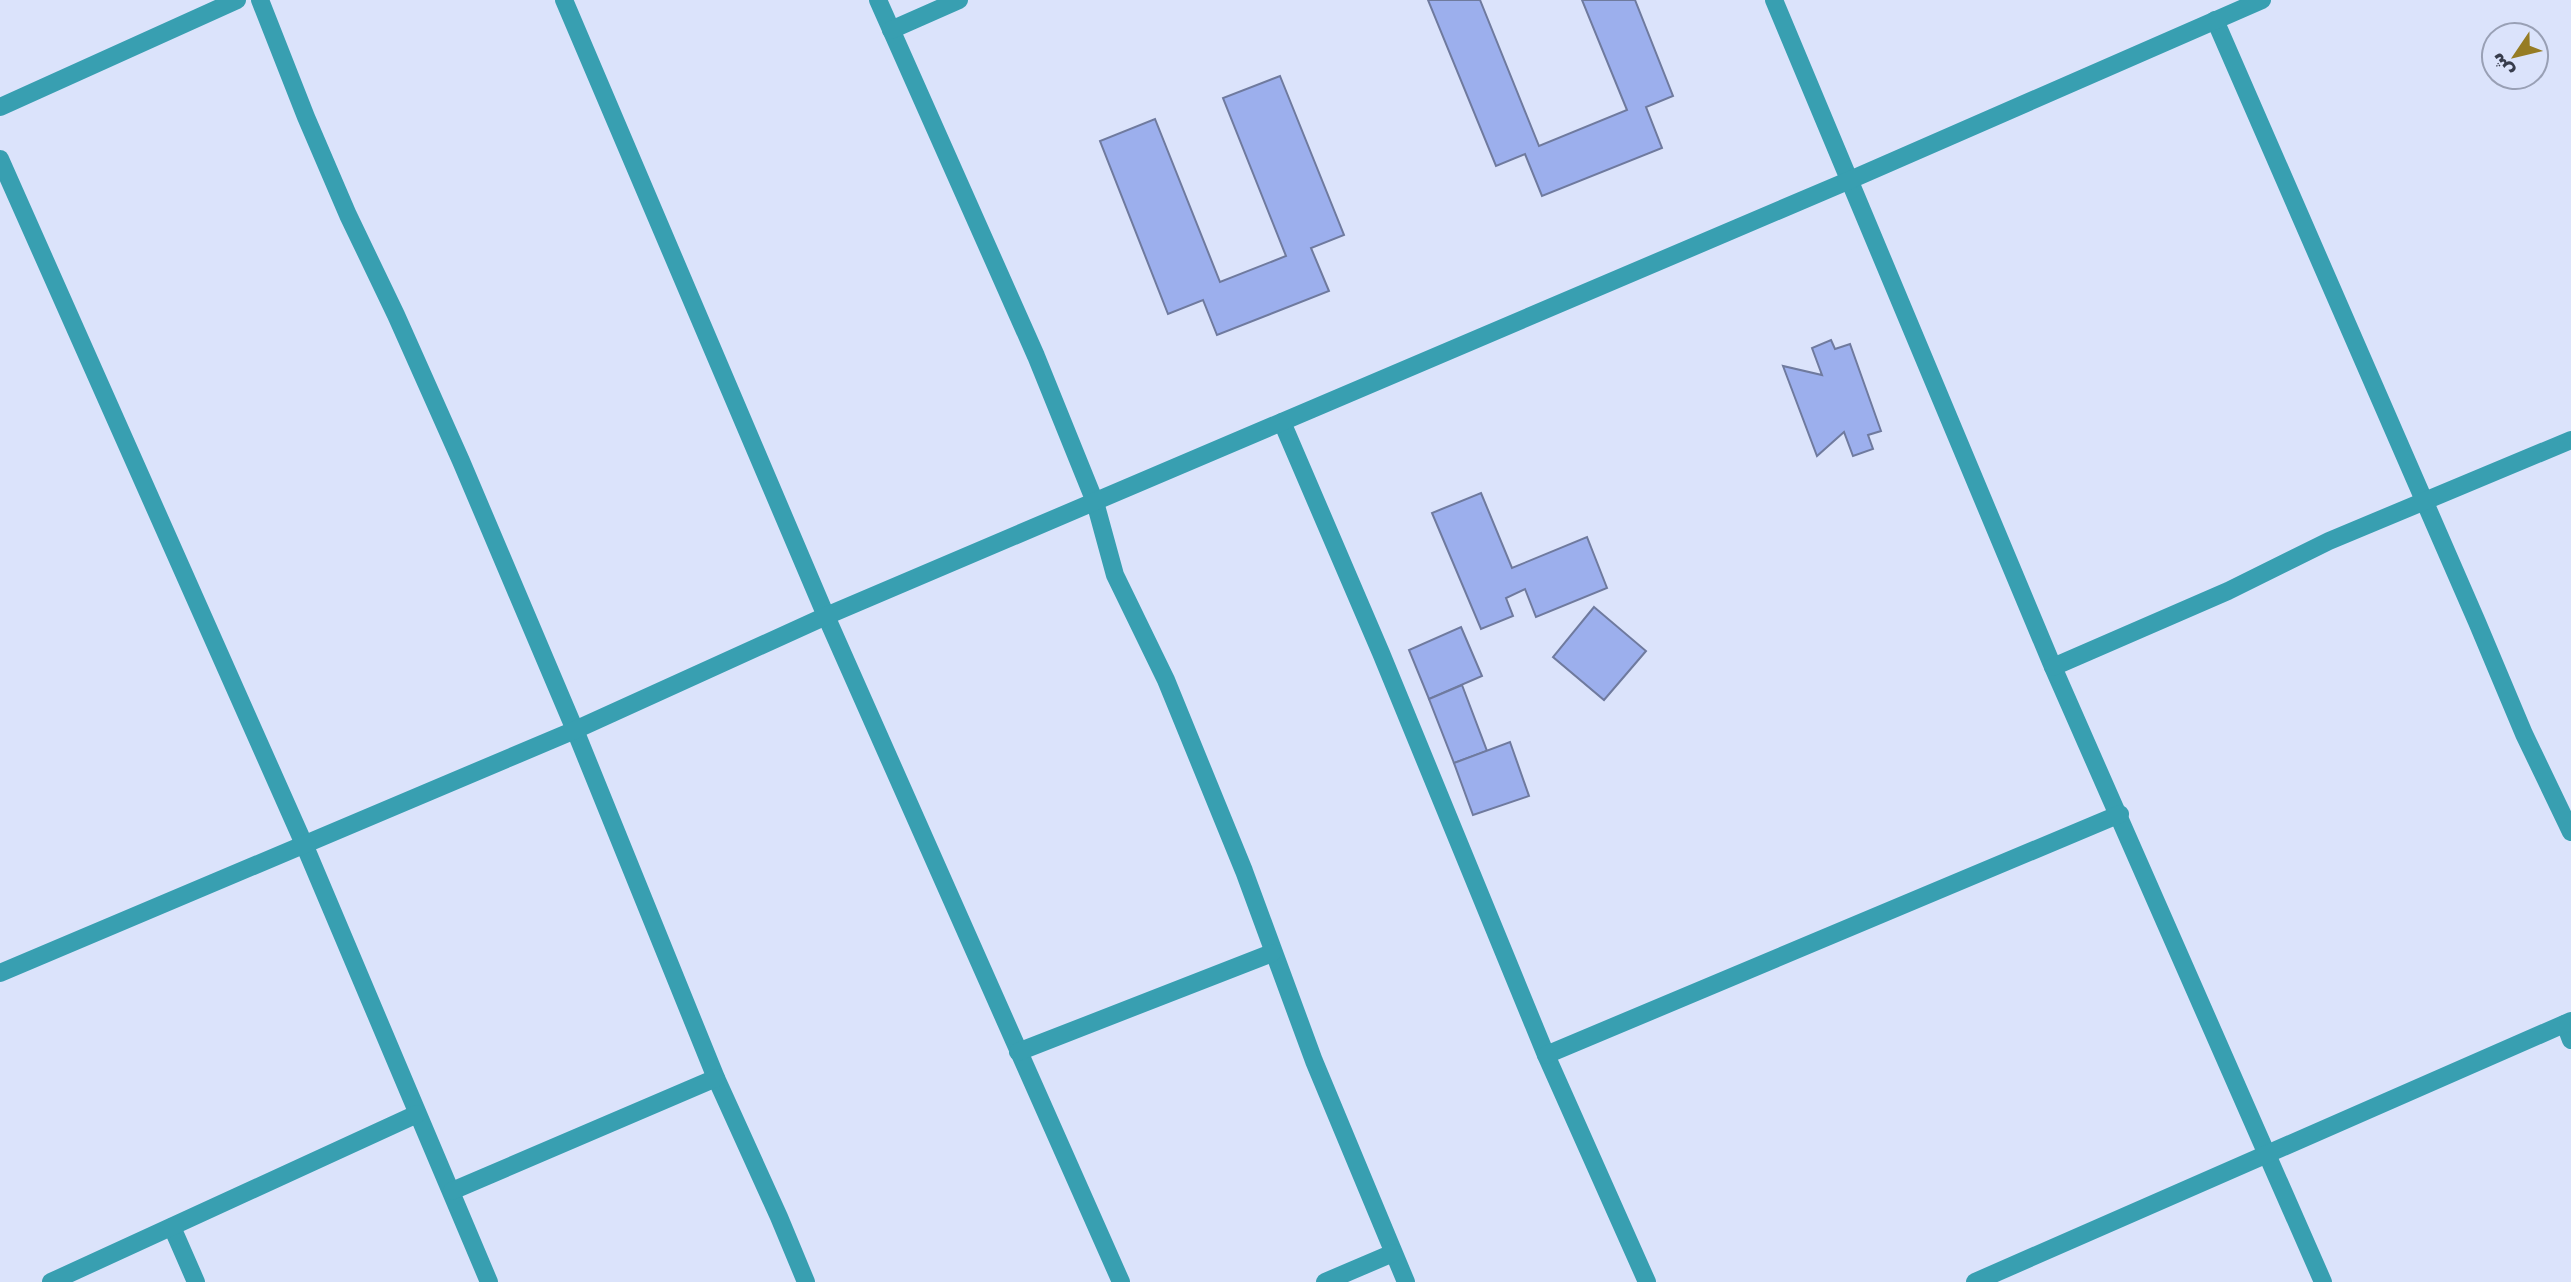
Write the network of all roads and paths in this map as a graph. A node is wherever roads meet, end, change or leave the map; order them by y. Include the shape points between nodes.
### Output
1 (237, 0) edge
2 (260, 0) edge
3 (564, 0) edge
4 (878, 0) edge
5 (960, 0) edge
6 (1774, 0) edge
7 (2262, 0) edge
8 (2215, 20) junction
9 (891, 30) junction
10 (0, 107) edge
11 (0, 159) edge
12 (1850, 180) junction
13 (1282, 422) junction
14 (2571, 440) edge
15 (2425, 501) junction
16 (1095, 502) junction
17 (826, 617) junction
18 (2053, 667) junction
19 (575, 730) junction
20 (2120, 814) junction
21 (2571, 832) edge
22 (304, 844) junction
23 (1272, 953) junction
24 (0, 973) edge
25 (2569, 1028) edge
26 (1018, 1052) junction
27 (1546, 1055) junction
28 (716, 1078) junction
29 (416, 1114) junction
30 (2266, 1153) junction
31 (452, 1191) junction
32 (172, 1227) junction
33 (1393, 1253) junction
34 (51, 1282) edge
35 (196, 1282) edge
36 (489, 1282) edge
37 (806, 1282) edge
38 (1121, 1282) edge
39 (1325, 1282) edge
40 (1406, 1282) edge
41 (1647, 1282) edge
42 (1975, 1282) edge
43 (2323, 1282) edge

1 - 10 street
2 - 19 street via 348,215 461,461
3 - 17 street
4 - 9 street
5 - 9 street
6 - 12 street
7 - 8 street
8 - 12 street
8 - 15 street
9 - 16 street via 1036,356
11 - 22 street
12 - 13 street
12 - 18 street
13 - 16 street
13 - 27 street
14 - 15 street
15 - 18 street
15 - 21 street
16 - 17 street
16 - 23 street via 1115,575 1166,680 1244,871
17 - 19 street
17 - 26 street
18 - 20 street
19 - 22 street
19 - 28 street
20 - 27 street
20 - 30 street
22 - 24 street
22 - 29 street
23 - 26 street
23 - 33 street
25 - 30 street
26 - 38 street
27 - 41 street
28 - 31 street
28 - 37 street
29 - 31 street
29 - 32 street
30 - 42 street
30 - 43 street
31 - 36 street
32 - 34 street
32 - 35 street
33 - 39 street
33 - 40 street

